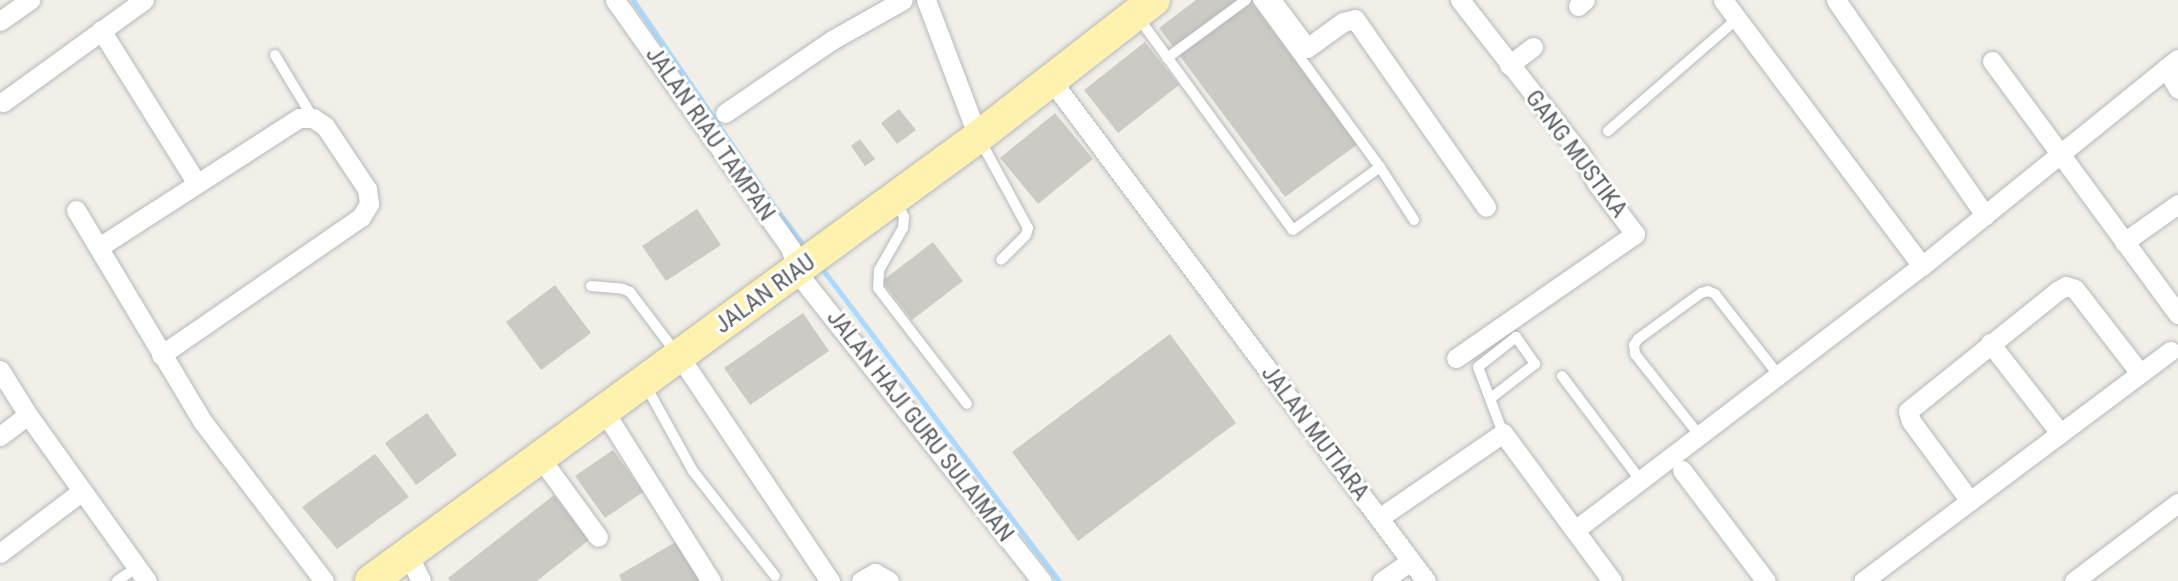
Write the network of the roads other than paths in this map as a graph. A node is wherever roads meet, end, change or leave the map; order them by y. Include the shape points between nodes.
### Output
1 (30, 0) edge
2 (144, 0) edge
3 (903, 0) edge
4 (926, 0) edge
5 (1246, 0) edge
6 (1258, 0) edge
7 (1271, 0) edge
8 (1460, 0) edge
9 (1723, 0) edge
10 (1836, 0) edge
11 (623, 3) edge
12 (1145, 7) edge
13 (1738, 18) junction
14 (0, 21) edge
15 (101, 30) junction
16 (1533, 47) dead end
17 (275, 55) dead end
18 (1167, 58) junction
19 (1992, 61) dead end
20 (2172, 64) edge
21 (1508, 65) junction
22 (1051, 80) junction
23 (2178, 89) edge
24 (3, 102) dead end
25 (725, 113) dead end
26 (313, 118) junction
27 (1608, 131) dead end
28 (978, 137) junction
29 (2060, 155) junction
30 (1380, 167) junction
31 (196, 182) junction
32 (895, 198) junction
33 (2178, 204) edge
34 (1486, 207) dead end
35 (76, 210) dead end
36 (1985, 215) junction
37 (1414, 220) dead end
38 (2124, 242) junction
39 (99, 247) junction
40 (1001, 260) dead end
41 (806, 264) junction
42 (1922, 266) junction
43 (591, 286) dead end
44 (2178, 314) edge
45 (1990, 343) junction
46 (2171, 351) dead end
47 (161, 355) junction
48 (680, 357) junction
49 (1456, 358) dead end
50 (0, 370) edge
51 (2140, 373) junction
52 (1562, 376) dead end
53 (1779, 376) junction
54 (644, 383) junction
55 (1491, 398) junction
56 (967, 404) dead end
57 (604, 411) junction
58 (28, 415) junction
59 (1503, 433) junction
60 (2060, 433) junction
61 (0, 436) edge
62 (1700, 437) junction
63 (539, 456) junction
64 (1682, 470) dead end
65 (1641, 481) junction
66 (82, 491) junction
67 (1970, 501) junction
68 (2178, 503) edge
69 (1379, 519) junction
70 (1575, 530) junction
71 (598, 537) dead end
72 (0, 553) edge
73 (407, 553) junction
74 (1411, 561) junction
75 (142, 574) edge
76 (775, 576) dead end
77 (117, 581) edge
78 (324, 581) edge
79 (371, 581) edge
80 (421, 581) edge
81 (712, 581) edge
82 (830, 581) edge
83 (861, 581) edge
84 (889, 581) edge
85 (1042, 581) edge
86 (1382, 581) edge
87 (1426, 581) edge
88 (1612, 581) edge
89 (1766, 581) edge
90 (1863, 581) edge
91 (2074, 581) edge

1 - 14 street
2 - 15 street
3 - 25 street via 832,40
4 - 28 street
5 - 18 lane
6 - 30 lane
7 - 34 street via 1307,48 1343,22 1355,19
8 - 21 street, GANG MUSTIKA
9 - 13 street
10 - 36 street
11 - 41 street, JALAN RIAU TAMPAN via 791,249
12 - 18 lane
12 - 22 main road, JALAN RIAU
13 - 27 lane
13 - 42 street
15 - 24 street
15 - 31 street
16 - 21 street
17 - 26 lane
18 - 30 lane via 1293,230
19 - 29 street
20 - 23 street
20 - 29 street
21 - 49 street, GANG MUSTIKA via 1578,152 1635,237
22 - 28 main road, JALAN RIAU
22 - 69 street, JALAN MUTIARA
26 - 31 street via 291,121
26 - 47 street via 325,126 367,189 366,211
28 - 32 main road, JALAN RIAU
28 - 40 lane via 1028,228
29 - 36 street
29 - 38 street
30 - 37 lane
31 - 39 street
32 - 41 main road, JALAN RIAU
32 - 56 lane via 904,222 902,233 879,270 878,288
33 - 38 street
35 - 39 street
36 - 42 street
38 - 44 street
39 - 47 street
41 - 48 main road, JALAN RIAU
41 - 85 street, JALAN HAJI GURU SULAIMAN
42 - 53 street
43 - 48 lane via 630,292
45 - 51 street via 2066,286 2075,289
45 - 60 street
45 - 67 street via 1908,411
46 - 51 street
47 - 78 street via 251,489
48 - 54 main road, JALAN RIAU
48 - 82 street
50 - 58 street
51 - 60 street
52 - 65 lane
53 - 62 street
53 - 62 lane via 1708,291 1638,339 1635,354
54 - 57 main road, JALAN RIAU
54 - 76 lane via 693,471
55 - 55 lane via 1478,367 1516,337 1535,364
55 - 59 lane
57 - 63 main road, JALAN RIAU
57 - 81 street
58 - 61 street
58 - 66 street
59 - 69 street, JALAN MUTIARA
59 - 70 street
60 - 67 street
62 - 65 street
63 - 71 street
63 - 73 main road, JALAN RIAU
64 - 89 street
65 - 70 street
66 - 72 street
66 - 75 street
67 - 90 street
68 - 91 street
69 - 74 street
70 - 88 street
73 - 79 main road, JALAN RIAU
73 - 80 street
74 - 86 street
74 - 87 street
75 - 77 lane
83 - 84 street via 874,573

